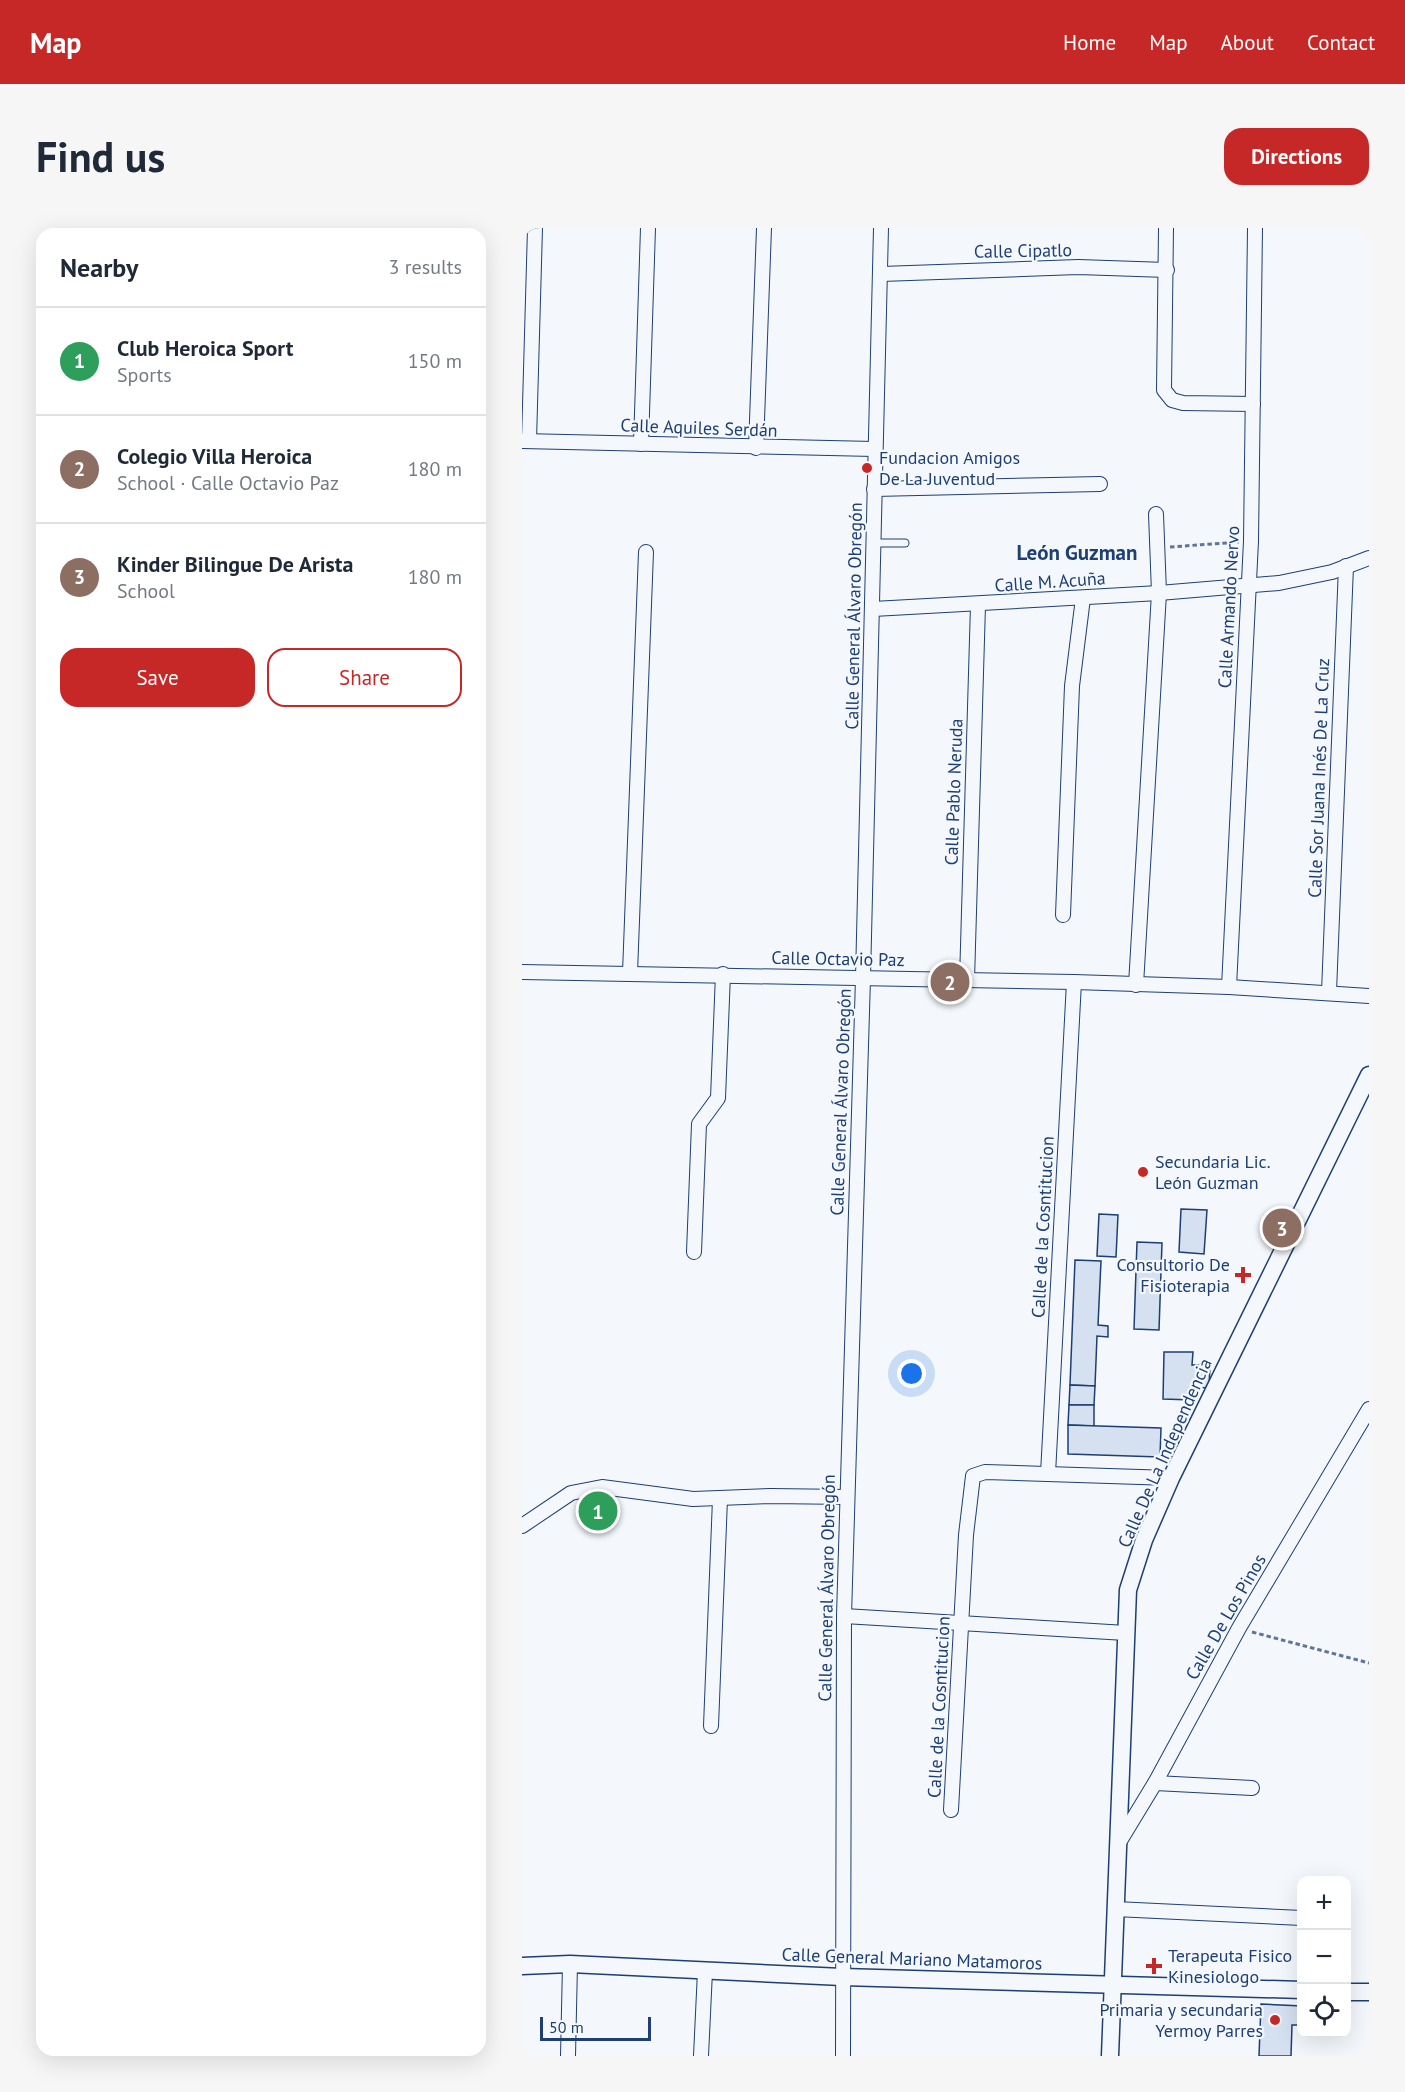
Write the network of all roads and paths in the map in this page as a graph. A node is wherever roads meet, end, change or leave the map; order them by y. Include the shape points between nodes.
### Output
1 (536, 228) edge
2 (648, 228) edge
3 (764, 228) edge
4 (881, 228) edge
5 (1166, 228) edge
6 (1255, 228) edge
7 (1167, 270) junction
8 (881, 274) junction
9 (1253, 404) junction
10 (526, 441) edge
11 (641, 444) junction
12 (756, 448) junction
13 (874, 449) junction
14 (1100, 484) dead end
15 (874, 489) junction
16 (1156, 514) dead end
17 (1251, 541) junction
18 (875, 543) junction
19 (905, 543) dead end
20 (1157, 547) junction
21 (646, 552) dead end
22 (1369, 558) edge
23 (1346, 566) junction
24 (1248, 584) junction
25 (1159, 593) junction
26 (1083, 598) junction
27 (978, 605) junction
28 (873, 609) junction
29 (1063, 915) dead end
30 (522, 972) edge
31 (630, 973) junction
32 (723, 974) junction
33 (863, 978) junction
34 (967, 980) junction
35 (1074, 982) junction
36 (1136, 985) junction
37 (1229, 987) junction
38 (1329, 992) junction
39 (1369, 996) edge
40 (1369, 1075) edge
41 (694, 1252) dead end
42 (1369, 1409) edge
43 (1048, 1474) junction
44 (1171, 1478) junction
45 (847, 1497) junction
46 (720, 1499) junction
47 (522, 1526) edge
48 (844, 1616) junction
49 (962, 1622) junction
50 (1239, 1628) junction
51 (1126, 1633) junction
52 (1369, 1663) edge
53 (711, 1726) dead end
54 (1155, 1783) junction
55 (1251, 1788) dead end
56 (951, 1810) dead end
57 (1117, 1845) junction
58 (1115, 1909) junction
59 (1297, 1918) edge
60 (570, 1964) junction
61 (522, 1966) edge
62 (705, 1971) junction
63 (842, 1977) junction
64 (1113, 1985) junction
65 (1297, 1990) edge
66 (1351, 1992) edge
67 (1369, 1992) edge
68 (568, 2056) edge
69 (701, 2056) edge
70 (843, 2056) edge
71 (1110, 2056) edge

1 - 10 street
2 - 11 street
3 - 12 street
4 - 8 street, Calle General Álvaro Obregón
5 - 7 street
6 - 9 street, Calle Armando Nervo
7 - 8 street, Calle Cipatlo via 1078,267
7 - 9 street via 1163,378 1167,396 1183,403
8 - 13 street, Calle General Álvaro Obregón
9 - 17 street, Calle Armando Nervo
10 - 11 street, Calle Aquiles Serdán
11 - 12 street, Calle Aquiles Serdán
12 - 13 street, Calle Aquiles Serdán
13 - 15 street, Calle General Álvaro Obregón
14 - 15 street
15 - 18 street, Calle General Álvaro Obregón
16 - 20 street
17 - 20 path
17 - 24 street, Calle Armando Nervo
18 - 19 lane
18 - 28 street, Calle General Álvaro Obregón
20 - 25 street
21 - 31 street
22 - 23 street, Calle M. Acuña
23 - 24 street, Calle M. Acuña via 1303,579
23 - 38 street, Calle Sor Juana Inés De La Cruz
24 - 25 street, Calle M. Acuña
24 - 37 street, Calle Armando Nervo
25 - 26 street, Calle M. Acuña
25 - 36 street
26 - 27 street, Calle M. Acuña
26 - 29 street via 1072,686
27 - 28 street, Calle M. Acuña
27 - 34 street, Calle Pablo Neruda
28 - 33 street, Calle General Álvaro Obregón
30 - 31 street, Calle Octavio Paz
31 - 32 street, Calle Octavio Paz
32 - 33 street, Calle Octavio Paz
32 - 41 street via 718,1098 699,1124
33 - 34 street, Calle Octavio Paz
33 - 45 street, Calle General Álvaro Obregón
34 - 35 street, Calle Octavio Paz
35 - 36 street, Calle Octavio Paz
35 - 43 street, Calle de la Cosntitucion
36 - 37 street, Calle Octavio Paz
37 - 38 street, Calle Octavio Paz
38 - 39 street, Calle Octavio Paz
40 - 44 street, Calle De La Independencia
42 - 50 street, Calle De Los Pinos
43 - 44 street
43 - 49 street, Calle de la Cosntitucion via 985,1472 977,1473 971,1480
44 - 51 street, Calle De La Independencia via 1128,1590
45 - 46 street
45 - 48 street, Calle General Álvaro Obregón
46 - 47 street via 682,1499 602,1487 571,1493
46 - 53 street
48 - 49 street
48 - 63 street, Calle General Álvaro Obregón
49 - 51 street
49 - 56 street, Calle de la Cosntitucion
50 - 52 path
50 - 54 street, Calle De Los Pinos
51 - 57 street, Calle De La Independencia
54 - 55 street
54 - 57 street, Calle De Los Pinos
57 - 58 street, Calle De La Independencia
58 - 59 street
58 - 64 street, Calle De La Independencia
60 - 61 street, Calle General Mariano Matamoros
60 - 62 street, Calle General Mariano Matamoros
60 - 68 street
62 - 63 street, Calle General Mariano Matamoros
62 - 69 street
63 - 64 street, Calle General Mariano Matamoros
63 - 70 street, Calle General Álvaro Obregón
64 - 65 street, Calle General Mariano Matamoros
64 - 71 street
66 - 67 street

